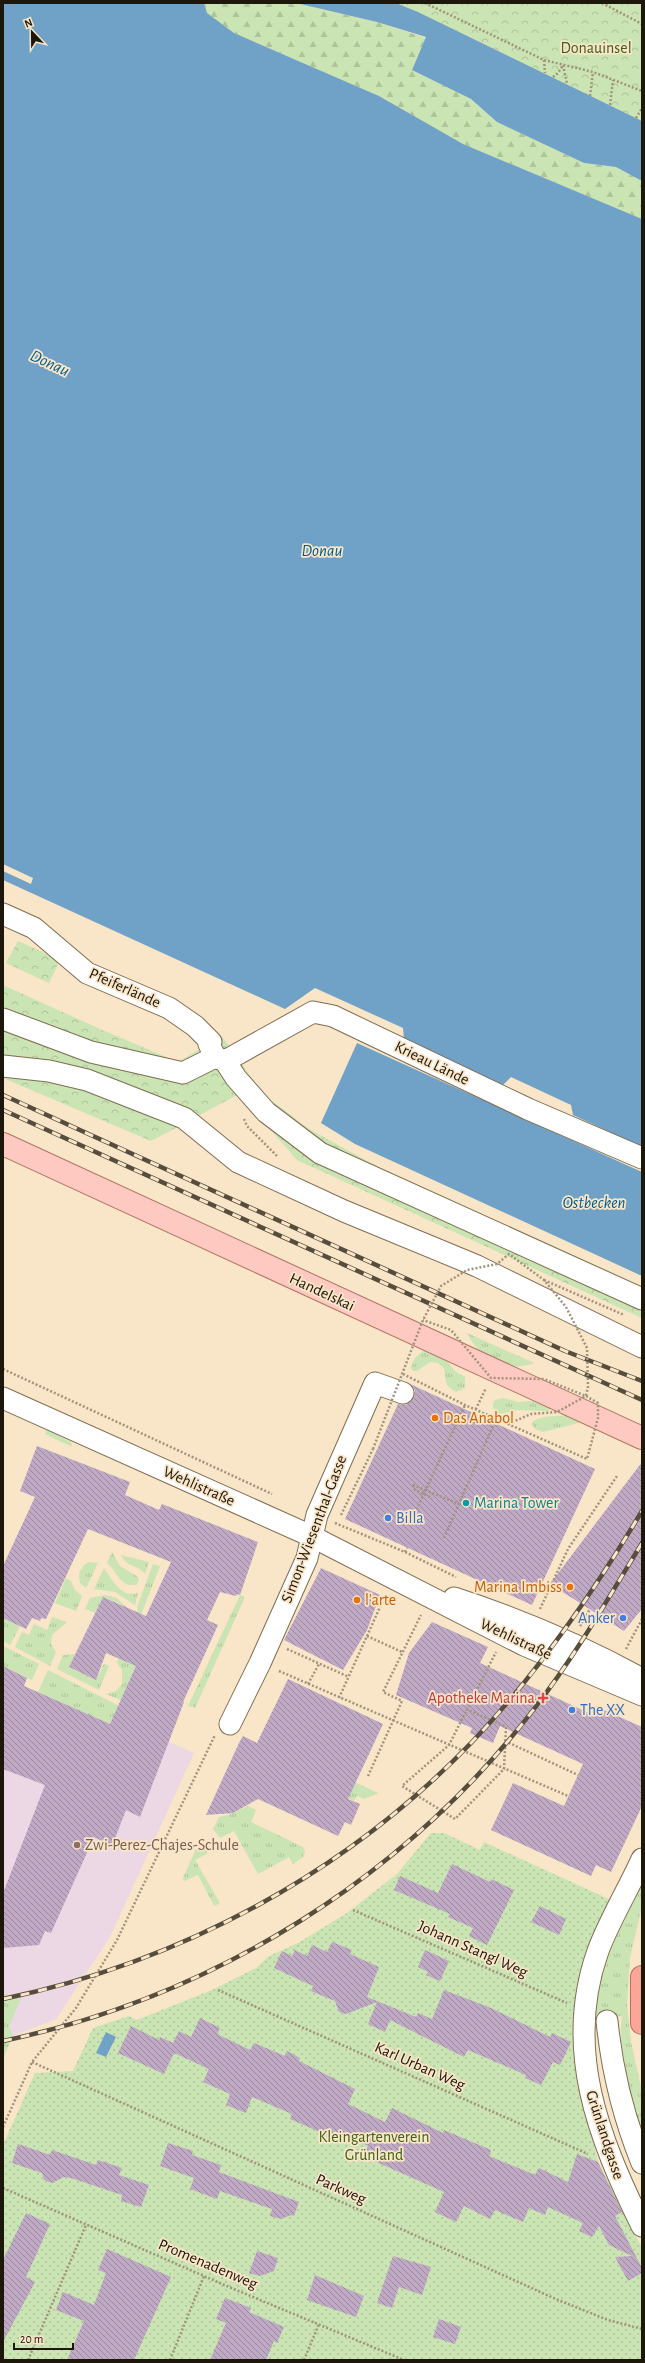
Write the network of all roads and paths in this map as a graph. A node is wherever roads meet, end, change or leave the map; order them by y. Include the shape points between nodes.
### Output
1 (425, 3) edge
2 (602, 3) edge
3 (642, 24) edge
4 (544, 60) junction
5 (563, 65) junction
6 (593, 72) junction
7 (545, 73) dead end
8 (553, 77) dead end
9 (613, 80) junction
10 (567, 84) dead end
11 (642, 91) edge
12 (590, 96) dead end
13 (610, 105) dead end
14 (642, 108) edge
15 (636, 118) dead end
16 (3, 914) edge
17 (3, 1019) edge
18 (220, 1059) junction
19 (3, 1066) edge
20 (3, 1144) edge
21 (642, 1158) edge
22 (544, 1280) junction
23 (642, 1299) edge
24 (624, 1315) dead end
25 (423, 1320) junction
26 (642, 1347) edge
27 (3, 1369) edge
28 (492, 1378) junction
29 (403, 1383) junction
30 (586, 1396) junction
31 (3, 1398) edge
32 (465, 1405) junction
33 (475, 1411) junction
34 (496, 1419) junction
35 (508, 1424) junction
36 (642, 1438) edge
37 (617, 1476) dead end
38 (425, 1490) junction
39 (274, 1495) dead end
40 (432, 1498) dead end
41 (348, 1504) dead end
42 (459, 1504) junction
43 (336, 1523) dead end
44 (410, 1524) dead end
45 (311, 1536) junction
46 (444, 1538) dead end
47 (408, 1548) dead end
48 (405, 1552) junction
49 (461, 1579) dead end
50 (390, 1585) junction
51 (424, 1609) dead end
52 (590, 1609) dead end
53 (537, 1616) dead end
54 (642, 1619) edge
55 (576, 1631) dead end
56 (367, 1636) junction
57 (497, 1650) dead end
58 (402, 1652) junction
59 (624, 1653) dead end
60 (298, 1654) dead end
61 (260, 1663) junction
62 (319, 1664) junction
63 (348, 1677) junction
64 (642, 1679) edge
65 (308, 1684) junction
66 (642, 1695) edge
67 (340, 1698) junction
68 (616, 1707) dead end
69 (466, 1709) junction
70 (614, 1714) dead end
71 (393, 1721) junction
72 (230, 1724) joint
73 (505, 1741) junction
74 (449, 1745) junction
75 (504, 1768) junction
76 (578, 1774) dead end
77 (368, 1776) dead end
78 (568, 1796) dead end
79 (642, 1859) edge
80 (353, 1910) dead end
81 (642, 1977) edge
82 (218, 1990) dead end
83 (584, 2011) junction
84 (607, 2021) dead end
85 (642, 2023) edge
86 (32, 2062) junction
87 (3, 2127) edge
88 (642, 2163) edge
89 (612, 2164) junction
90 (3, 2188) edge
91 (86, 2225) junction
92 (642, 2226) edge
93 (204, 2276) junction
94 (319, 2324) junction
95 (642, 2329) edge
96 (28, 2360) edge
97 (170, 2360) edge
98 (304, 2360) edge
99 (404, 2360) edge

1 - 4 path
2 - 3 path
4 - 5 path
4 - 7 path
5 - 6 path
5 - 8 path
5 - 10 path
6 - 9 path
6 - 12 path
9 - 11 path
9 - 13 path
14 - 15 path
16 - 18 street, Pfeiferlände via 34,928 87,973 169,1008 195,1026 211,1042 209,1044
17 - 18 street, Krieau Lände via 91,1052 183,1073
18 - 21 street, Krieau Lände via 312,1012 333,1016 528,1109
18 - 23 street, Pfeiferlände via 266,1112 320,1153
19 - 26 street via 49,1071 87,1080 184,1118 238,1162 344,1211 477,1266
20 - 36 main road, Handelskai
22 - 24 path, bridge
22 - 25 path, bridge via 509,1254 497,1264 467,1270 441,1286
22 - 30 path, bridge via 566,1307 587,1348
25 - 28 path, bridge via 451,1330
25 - 29 path, bridge
27 - 39 path
28 - 30 path, bridge via 544,1379
28 - 33 path
29 - 32 path, bridge
29 - 41 path, bridge
29 - 45 street, Simon-Wiesenthal-Gasse via 375,1383 317,1515
30 - 35 path, bridge via 557,1412 530,1414
30 - 35 path, bridge via 598,1403 598,1418 587,1459
31 - 45 street, Wehlistraße
32 - 33 path, bridge
32 - 38 path
33 - 34 path, bridge
34 - 35 path, bridge
34 - 42 path
37 - 53 path via 568,1549
38 - 40 path via 413,1485 415,1490
38 - 42 path, bridge
38 - 44 path
42 - 46 path
43 - 48 path
45 - 50 street, Wehlistraße
45 - 61 street, Simon-Wiesenthal-Gasse via 307,1558
47 - 48 path
48 - 49 path
50 - 56 path
50 - 64 street, Wehlistraße via 532,1626 599,1655
50 - 66 street, Wehlistraße
51 - 58 path
52 - 55 path
54 - 59 path
56 - 58 path
56 - 63 path
57 - 69 path
58 - 71 path via 383,1692 402,1701
60 - 62 path
61 - 65 path
61 - 72 street, Simon-Wiesenthal-Gasse
62 - 63 path
62 - 65 path
63 - 67 path
65 - 67 path
67 - 71 path
68 - 70 path
69 - 73 path via 506,1726
69 - 74 path
71 - 74 path
71 - 77 path
72 - 86 path via 212,1737 117,1940 76,2008
73 - 75 path
73 - 76 path
74 - 75 path
74 - 75 path via 402,1786 455,1819
75 - 78 path
79 - 83 street, Grünlandgasse via 610,1921 597,1953
80 - 83 path, Johann Stangl Weg
81 - 85 highway
82 - 89 path, Karl Urban Weg
83 - 89 street, Grünlandgasse via 584,2059 591,2101
84 - 88 street via 617,2092
86 - 87 path
86 - 95 path, Parkweg via 558,2300 608,2320
89 - 92 street, Grünlandgasse
90 - 91 path, Promenadenweg
91 - 93 path, Promenadenweg
91 - 96 path
93 - 94 path, Promenadenweg
93 - 97 path
94 - 98 path
94 - 99 path, Promenadenweg

